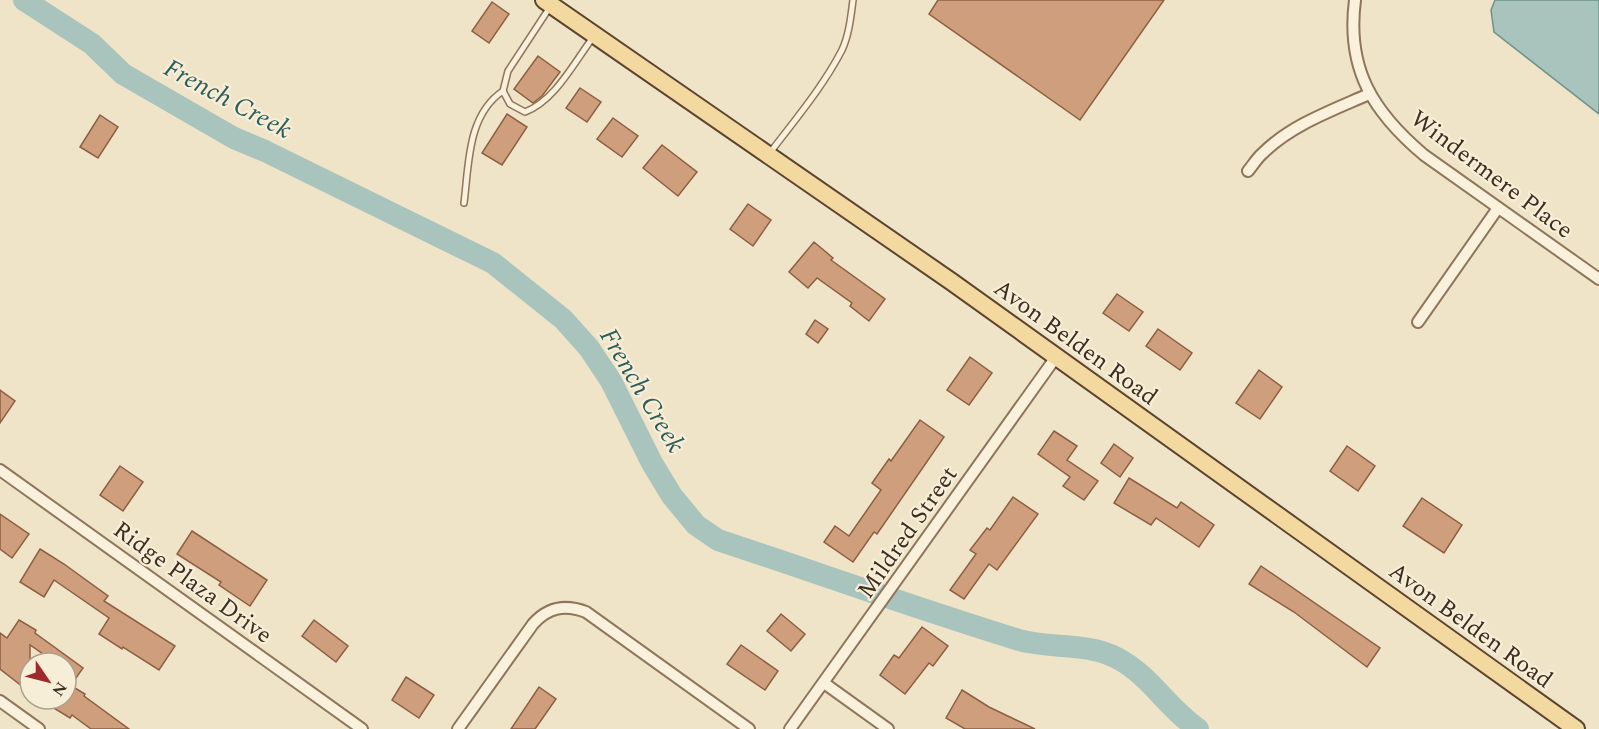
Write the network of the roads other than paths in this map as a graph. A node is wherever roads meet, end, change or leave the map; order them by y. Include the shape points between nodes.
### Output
1 (853, 0) edge
2 (1355, 0) edge
3 (548, 2) edge
4 (595, 35) junction
5 (503, 92) junction
6 (1369, 94) junction
7 (769, 155) junction
8 (1248, 171) dead end
9 (464, 203) dead end
10 (1498, 208) junction
11 (1599, 279) edge
12 (1418, 322) dead end
13 (1056, 357) junction
14 (0, 470) edge
15 (824, 683) junction
16 (0, 701) edge
17 (39, 729) edge
18 (362, 729) edge
19 (458, 729) edge
20 (749, 729) edge
21 (790, 729) edge
22 (888, 729) edge
23 (1576, 729) edge

1 - 7 lane via 842,49
2 - 6 street, Windermere Place via 1357,57
3 - 4 main road, Avon Belden Road
3 - 5 lane via 508,71
4 - 5 lane via 547,100 535,109 525,112 510,104
4 - 7 main road, Avon Belden Road
5 - 9 lane via 492,99 477,125
6 - 8 street via 1283,138
6 - 10 street, Windermere Place via 1404,138
7 - 13 main road, Avon Belden Road
10 - 11 street, Windermere Place
10 - 12 street
13 - 15 street, Mildred Street
13 - 23 main road, Avon Belden Road
14 - 18 street, Ridge Plaza Drive
15 - 21 street, Mildred Street
15 - 22 street
16 - 17 street
19 - 20 street via 533,624 549,610 566,607 586,612

